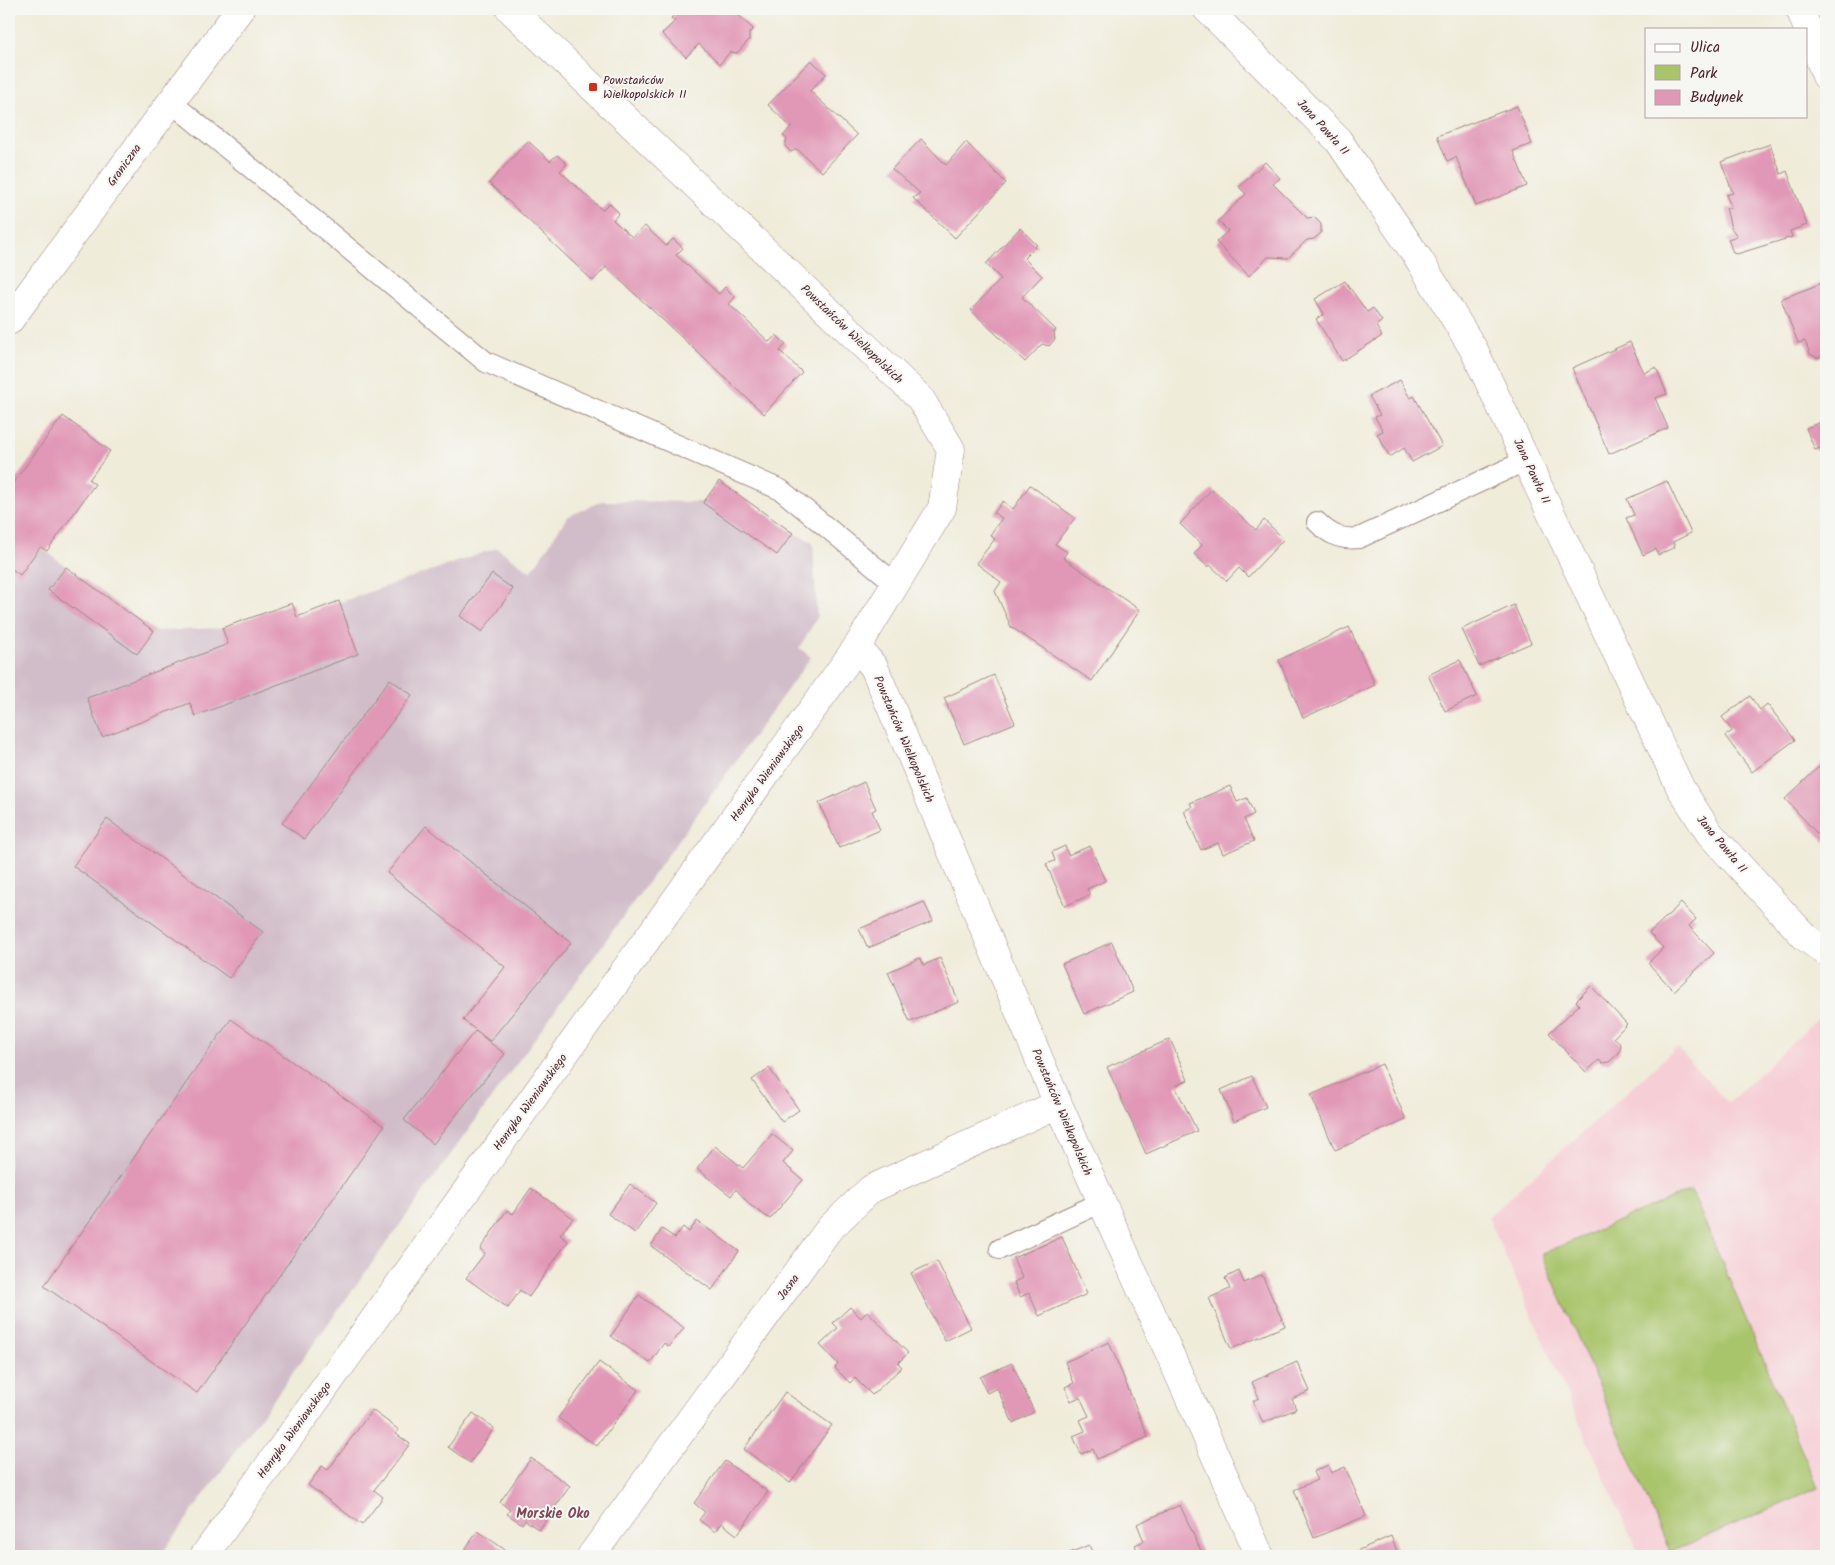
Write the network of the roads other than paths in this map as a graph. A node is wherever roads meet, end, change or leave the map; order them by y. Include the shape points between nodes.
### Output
1 (240, 9) edge
2 (510, 9) edge
3 (1207, 9) edge
4 (1800, 9) edge
5 (1807, 28) edge
6 (1808, 30) edge
7 (1826, 76) edge
8 (171, 102) junction
9 (9, 321) edge
10 (1527, 460) junction
11 (1317, 522) dead end
12 (896, 584) junction
13 (857, 647) junction
14 (1826, 952) edge
15 (1058, 1104) junction
16 (1102, 1202) junction
17 (1000, 1250) dead end
18 (204, 1556) edge
19 (591, 1556) edge
20 (1260, 1556) edge

1 - 8 street, Graniczna
2 - 12 street, Powstańców Wielkopolskich via 920,398 951,449 942,508
3 - 10 street, Jana Pawła II via 1338,140 1474,350
4 - 5 street
6 - 7 street
8 - 9 street, Graniczna
8 - 12 lane via 486,362 781,490
10 - 11 lane via 1358,538 1346,540 1336,537
10 - 14 street, Jana Pawła II via 1681,789 1710,834 1805,937
12 - 13 street, Powstańców Wielkopolskich
13 - 15 street, Powstańców Wielkopolskich via 874,667
13 - 18 street, Henryka Wieniawskiego
15 - 16 street, Powstańców Wielkopolskich
15 - 19 street, Jasna via 871,1189 830,1229
16 - 17 lane
16 - 20 street, Powstańców Wielkopolskich

